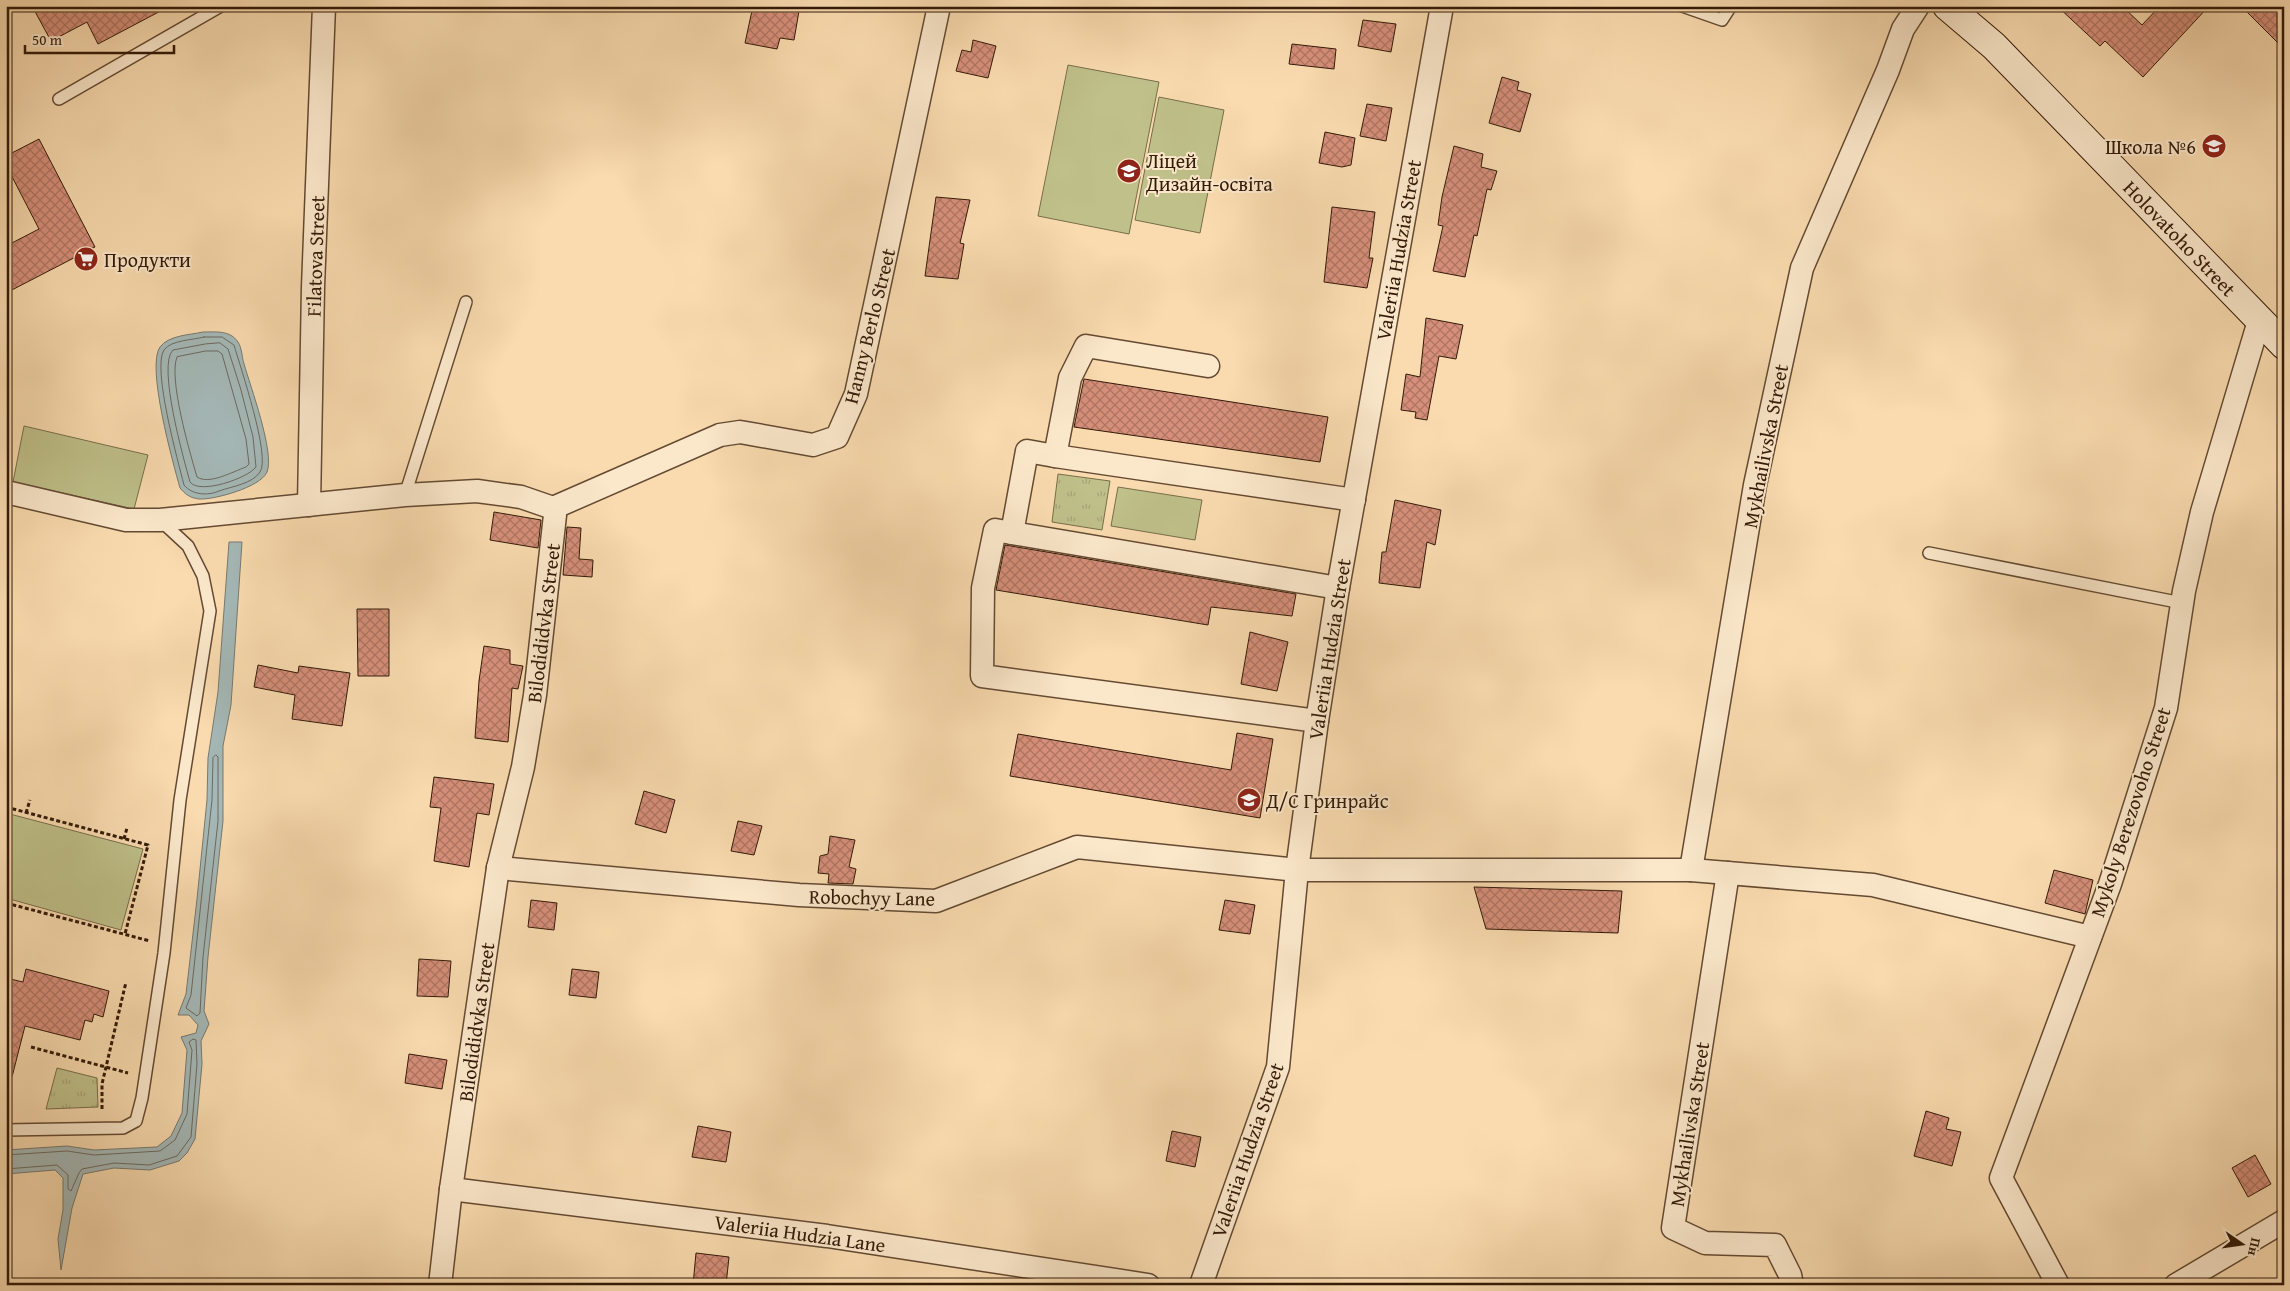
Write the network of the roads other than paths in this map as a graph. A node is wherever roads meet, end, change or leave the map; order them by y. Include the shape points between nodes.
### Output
1 (221, 6) edge
2 (324, 6) edge
3 (939, 6) edge
4 (1442, 6) edge
5 (1682, 6) edge
6 (1731, 6) edge
7 (1918, 6) edge
8 (1955, 8) edge
9 (58, 99) dead end
10 (466, 302) dead end
11 (2259, 321) junction
12 (2284, 345) edge
13 (1208, 366) dead end
14 (1055, 456) junction
15 (6, 492) edge
16 (405, 495) junction
17 (1354, 500) junction
18 (309, 505) junction
19 (554, 508) junction
20 (160, 520) junction
21 (1012, 533) junction
22 (1929, 554) dead end
23 (1338, 588) junction
24 (2182, 603) junction
25 (1317, 721) junction
26 (498, 868) junction
27 (1297, 870) junction
28 (1691, 870) junction
29 (1728, 873) junction
30 (2090, 936) junction
31 (6, 1130) edge
32 (451, 1189) junction
33 (2284, 1221) edge
34 (440, 1285) edge
35 (1148, 1285) edge
36 (1201, 1285) edge
37 (1792, 1285) edge
38 (2058, 1285) edge
39 (2176, 1285) edge

1 - 9 lane
2 - 18 street, Filatova Street via 313,287
3 - 19 street, Hanny Berlo Street via 856,394 837,437 813,445 740,432 720,435
4 - 17 street, Valeriia Hudzia Street
5 - 6 lane via 1722,20
7 - 28 street, Mykhailivska Street via 1902,29 1888,70 1802,268 1755,485
8 - 11 main road, Holovatoho Street
10 - 16 lane
11 - 12 main road, Holovatoho Street
11 - 24 street, Mykoly Berezovoho Street via 2202,512
13 - 14 street via 1086,346 1070,378
14 - 17 street
14 - 21 street via 1027,451
15 - 20 street via 126,520
16 - 18 street
16 - 19 street via 477,491 521,497
17 - 23 street, Valeriia Hudzia Street
18 - 20 street
19 - 26 street, Bilodididvka Street via 556,515 535,695 523,766
20 - 31 lane via 188,546 203,576 210,611 180,800 164,953 142,1098 136,1121 123,1128
21 - 23 street
21 - 25 street via 996,530 983,588 982,676
22 - 24 lane
23 - 25 street, Valeriia Hudzia Street
24 - 30 street, Mykoly Berezovoho Street via 2166,708 2110,884
25 - 27 street, Valeriia Hudzia Street
26 - 27 street, Robochyy Lane via 798,896 936,901 1077,847
26 - 32 street, Bilodididvka Street
27 - 28 street, Robochyy Lane
27 - 36 street, Valeriia Hudzia Street via 1278,1067
28 - 29 street
29 - 30 street via 1873,885
29 - 37 street, Mykhailivska Street via 1673,1228 1705,1243 1775,1245
30 - 38 street, Mykoly Berezovoho Street via 2001,1178
32 - 34 street, Bilodididvka Street
32 - 35 street, Valeriia Hudzia Lane via 827,1236
33 - 39 street

